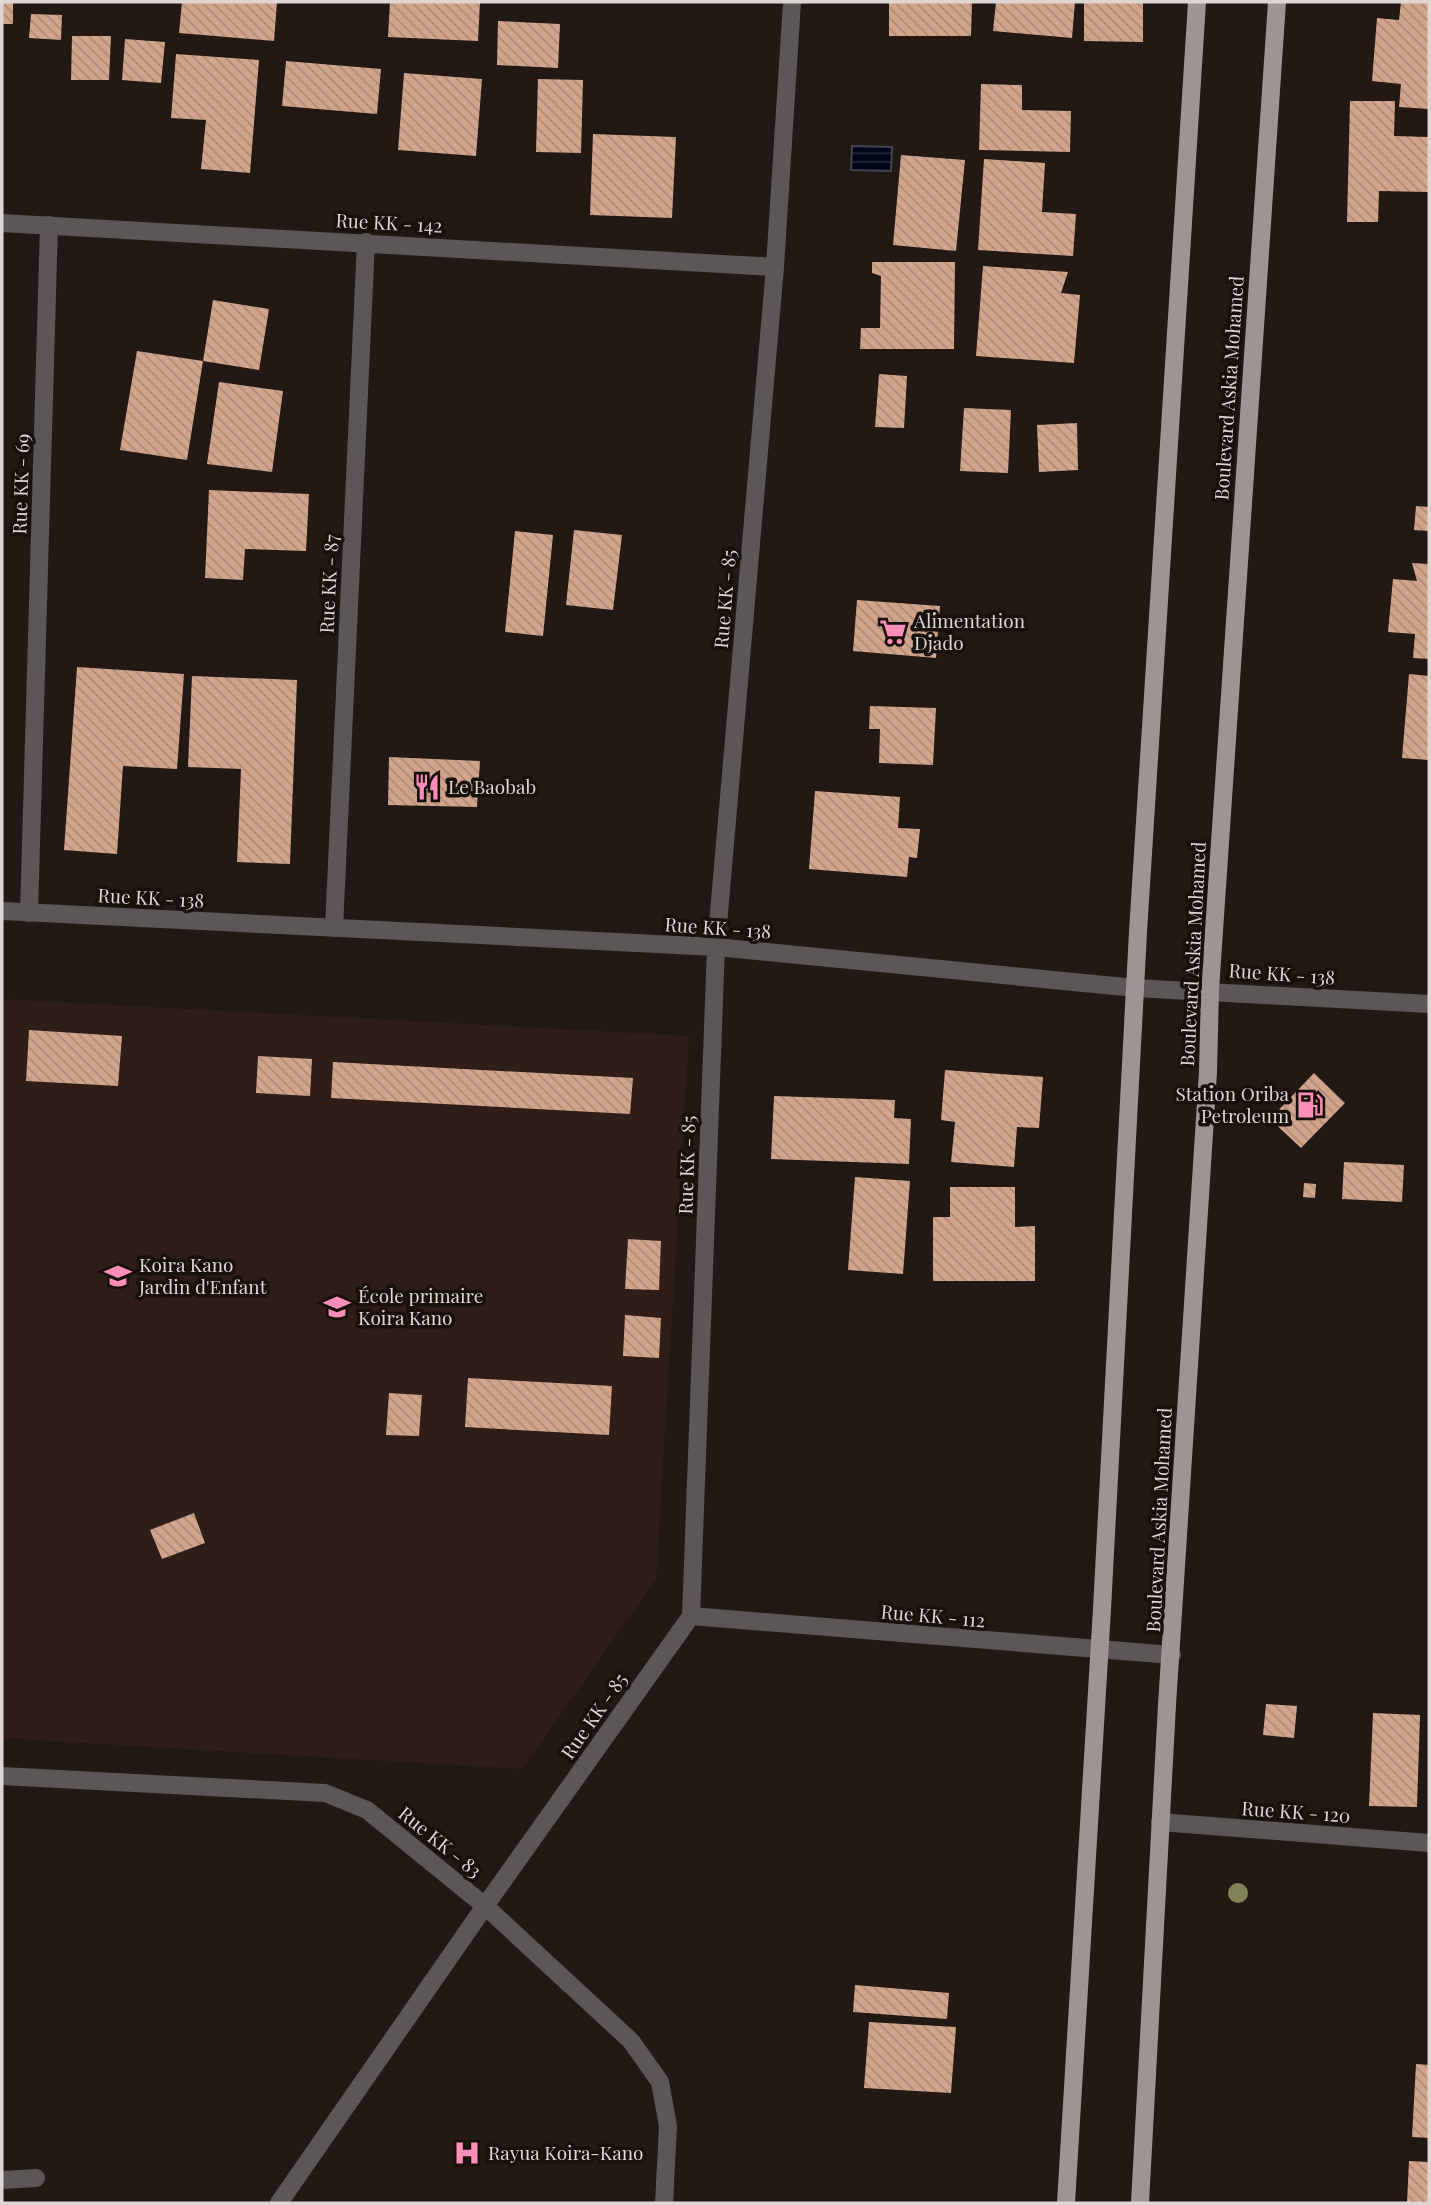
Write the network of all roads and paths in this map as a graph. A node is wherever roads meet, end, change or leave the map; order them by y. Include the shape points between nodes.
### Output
1 (792, 2) edge
2 (1197, 2) edge
3 (1277, 2) edge
4 (2, 223) edge
5 (49, 225) junction
6 (366, 242) junction
7 (775, 267) junction
8 (2, 911) edge
9 (29, 913) junction
10 (334, 928) junction
11 (716, 947) junction
12 (1135, 988) junction
13 (1210, 990) junction
14 (1429, 1004) edge
15 (691, 1616) junction
16 (1098, 1650) junction
17 (1172, 1655) junction
18 (2, 1776) edge
19 (1160, 1822) junction
20 (1429, 1843) edge
21 (485, 1906) junction
22 (36, 2178) dead end
23 (2, 2180) edge
24 (279, 2203) edge
25 (664, 2203) edge
26 (1066, 2203) edge
27 (1140, 2203) edge

1 - 7 street, Rue KK - 85
2 - 12 main road
3 - 13 main road, Boulevard Askia Mohamed
4 - 5 street, Rue KK - 142
5 - 6 street, Rue KK - 142
5 - 9 street, Rue KK - 69
6 - 7 street, Rue KK - 142
6 - 10 street, Rue KK - 87
7 - 11 street, Rue KK - 85
8 - 9 street, Rue KK - 138
9 - 10 street, Rue KK - 138
10 - 11 street, Rue KK - 138
11 - 12 street, Rue KK - 138
11 - 15 street, Rue KK - 85
12 - 13 street, Rue KK - 138
12 - 16 main road
13 - 14 street, Rue KK - 138
13 - 17 main road, Boulevard Askia Mohamed
15 - 16 street, Rue KK - 112
15 - 21 street, Rue KK - 85
16 - 17 street, Rue KK - 112
16 - 26 main road
17 - 19 main road, Boulevard Askia Mohamed
18 - 21 street, Rue KK - 83 via 325,1793 367,1811
19 - 20 street, Rue KK - 120
19 - 27 main road, Boulevard Askia Mohamed
21 - 24 street, Rue KK - 85
21 - 25 street, Rue KK - 83 via 631,2041 660,2082 668,2126
22 - 23 street

